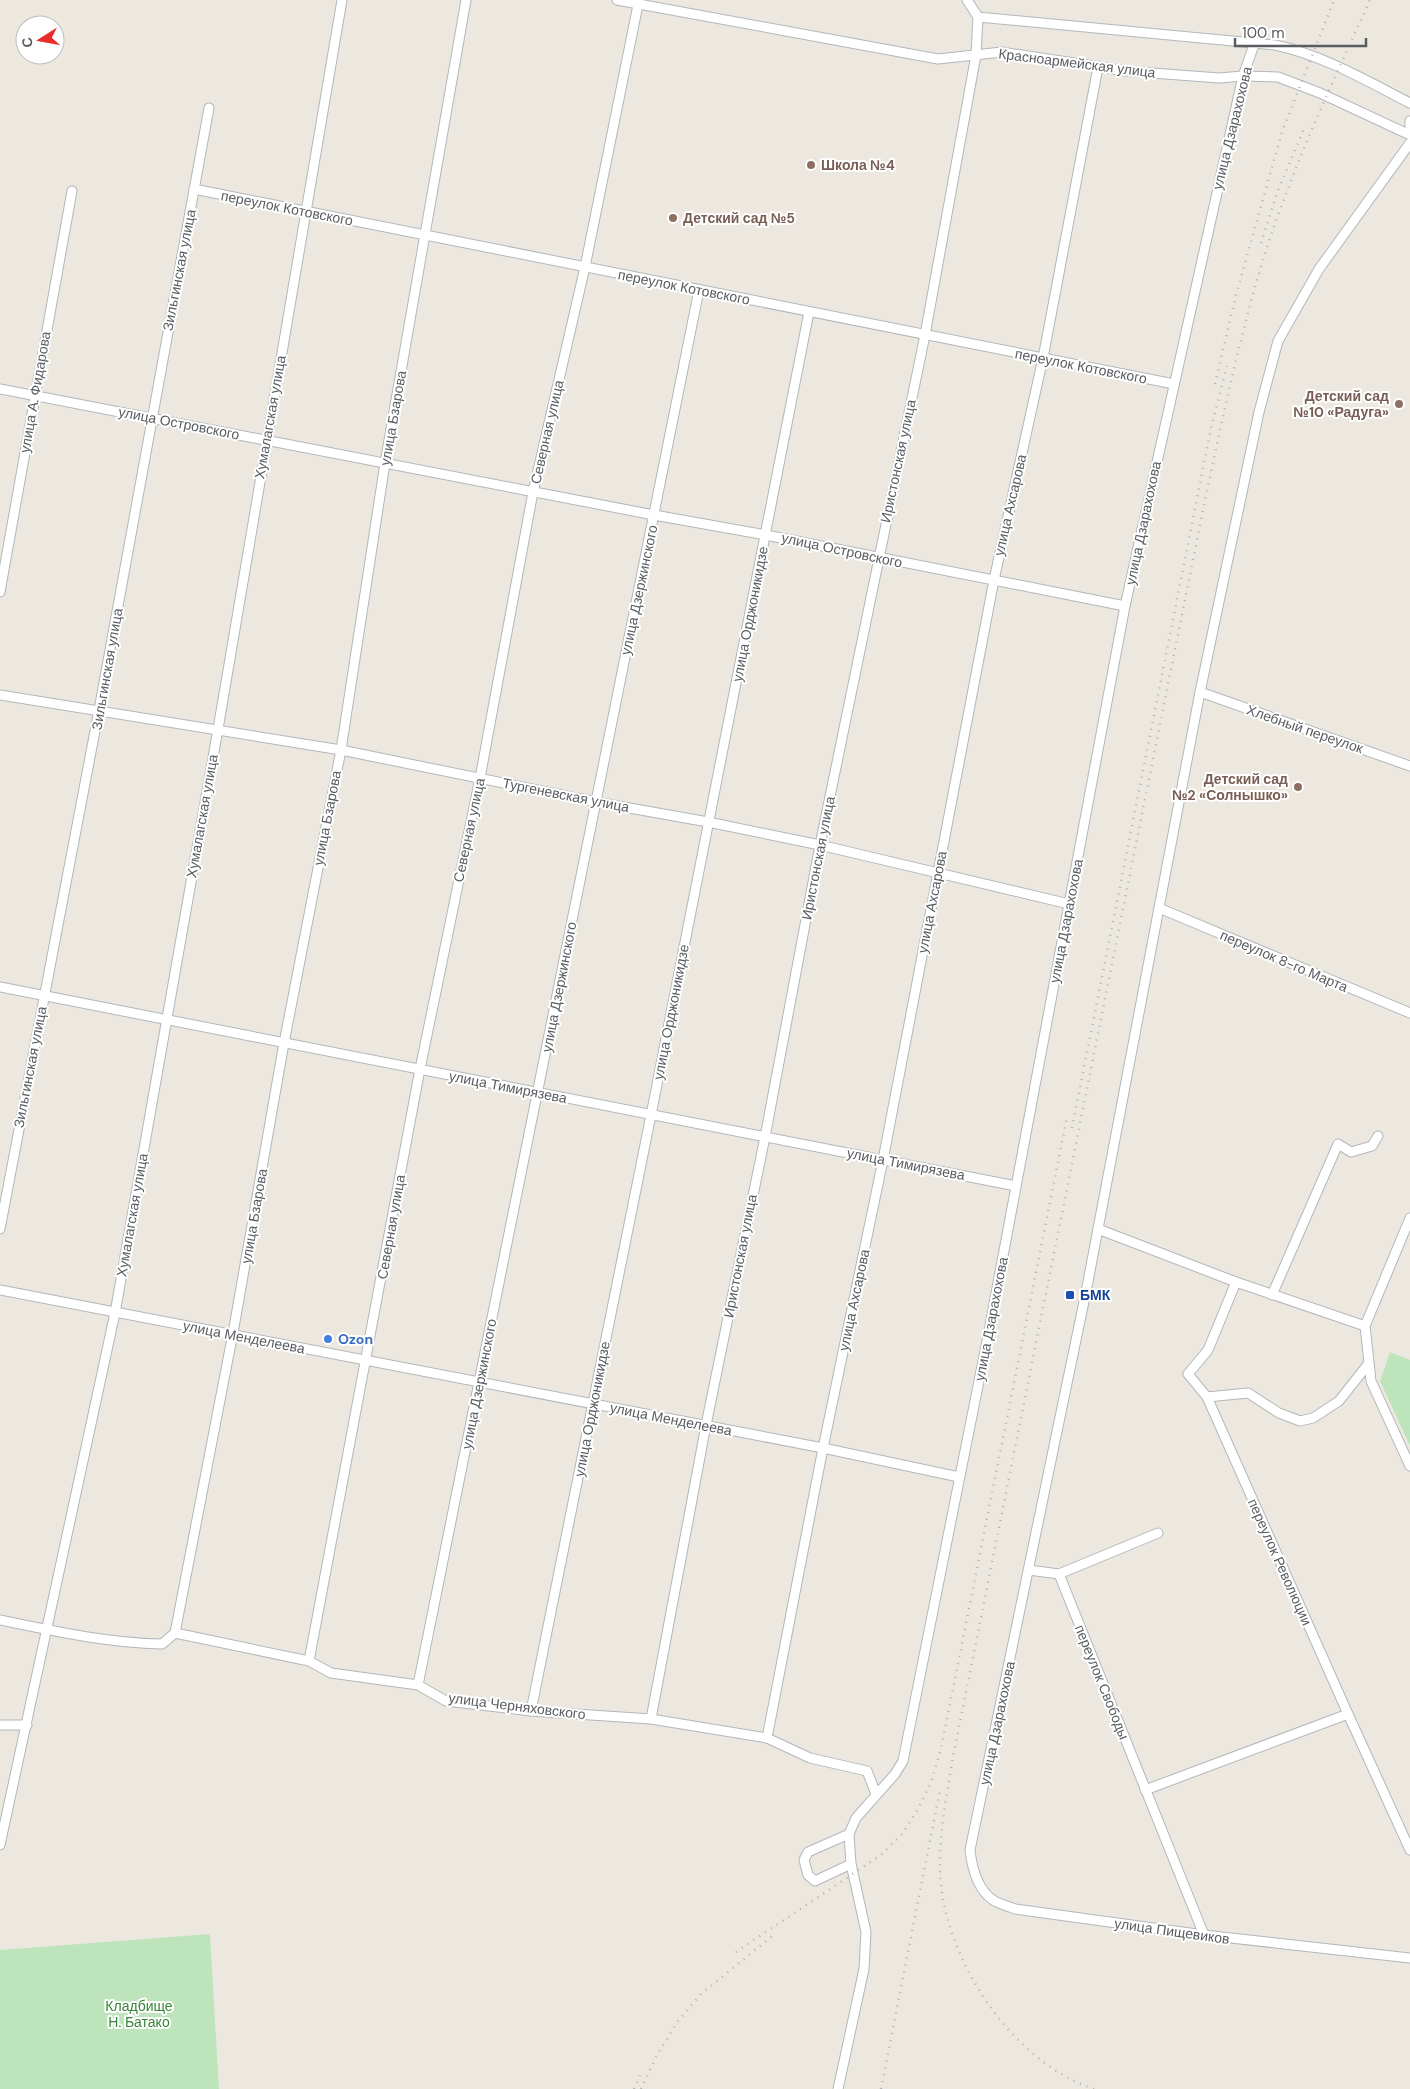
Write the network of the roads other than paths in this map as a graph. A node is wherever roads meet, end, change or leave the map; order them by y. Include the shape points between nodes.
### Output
1 (342, 0) edge
2 (466, 0) edge
3 (617, 0) edge
4 (967, 0) edge
5 (639, 2) edge
6 (978, 17) junction
7 (1255, 42) junction
8 (976, 55) junction
9 (1098, 67) junction
10 (1243, 76) junction
11 (1410, 103) edge
12 (209, 108) dead end
13 (1410, 122) edge
14 (1410, 129) edge
15 (1410, 135) edge
16 (1410, 143) edge
17 (1410, 153) edge
18 (1398, 160) junction
19 (194, 189) junction
20 (72, 191) dead end
21 (305, 211) junction
22 (425, 235) junction
23 (585, 267) junction
24 (700, 290) junction
25 (809, 312) junction
26 (925, 335) junction
27 (1043, 358) junction
28 (1174, 384) junction
29 (0, 389) edge
30 (34, 395) junction
31 (151, 418) junction
32 (266, 440) junction
33 (385, 463) junction
34 (533, 492) junction
35 (654, 515) junction
36 (766, 535) junction
37 (878, 558) junction
38 (994, 580) junction
39 (0, 592) edge
40 (1125, 606) junction
41 (1200, 692) junction
42 (0, 695) edge
43 (99, 710) junction
44 (218, 729) junction
45 (341, 750) junction
46 (1410, 766) edge
47 (480, 778) junction
48 (596, 802) junction
49 (708, 822) junction
50 (820, 845) junction
51 (938, 872) junction
52 (1069, 904) junction
53 (1159, 908) junction
54 (0, 987) edge
55 (44, 996) junction
56 (1410, 1013) edge
57 (166, 1020) junction
58 (284, 1043) junction
59 (420, 1070) junction
60 (538, 1092) junction
61 (651, 1115) junction
62 (1378, 1136) dead end
63 (764, 1137) junction
64 (883, 1160) junction
65 (1016, 1186) junction
66 (1410, 1218) edge
67 (0, 1229) edge
68 (1098, 1229) junction
69 (1236, 1282) junction
70 (0, 1290) edge
71 (1272, 1295) junction
72 (114, 1312) junction
73 (1365, 1326) junction
74 (233, 1334) junction
75 (366, 1361) junction
76 (1369, 1363) junction
77 (479, 1383) junction
78 (1207, 1397) junction
79 (593, 1403) junction
80 (706, 1426) junction
81 (823, 1448) junction
82 (1410, 1466) edge
83 (959, 1477) junction
84 (1158, 1532) dead end
85 (1029, 1570) junction
86 (1059, 1574) junction
87 (0, 1620) edge
88 (48, 1630) junction
89 (175, 1633) junction
90 (309, 1661) junction
91 (418, 1684) junction
92 (531, 1711) junction
93 (1348, 1714) junction
94 (651, 1719) junction
95 (0, 1725) edge
96 (27, 1725) junction
97 (768, 1738) junction
98 (1145, 1790) junction
99 (876, 1794) junction
100 (849, 1834) junction
101 (0, 1845) edge
102 (970, 1850) joint
103 (1410, 1850) edge
104 (851, 1864) junction
105 (1204, 1935) junction
106 (1410, 1958) edge
107 (838, 2089) edge

1 - 21 street, Хумалагская улица
2 - 22 street, улица Бзарова
3 - 5 street, Красноармейская улица
4 - 6 street
5 - 8 street, Красноармейская улица via 938,58
5 - 23 street, Северная улица
6 - 7 street
6 - 8 street, Иристонская улица
7 - 10 street, улица Дзарахохова
7 - 11 street via 1294,49
8 - 9 street, Красноармейская улица via 1002,52
8 - 26 street, Иристонская улица
9 - 10 street, Красноармейская улица via 1219,78
9 - 27 street, улица Ахсарова
10 - 15 street, Красноармейская улица via 1285,79
10 - 28 street, улица Дзарахохова
12 - 19 street, Зильгинская улица
13 - 14 street
16 - 18 street, улица Дзарахохова
17 - 18 street, улица Дзарахохова
18 - 41 street, улица Дзарахохова via 1318,269 1278,341 1259,412
19 - 21 street, переулок Котовского
19 - 31 street, Зильгинская улица
20 - 30 street, улица А. Фидарова
21 - 22 street, переулок Котовского
21 - 32 street, Хумалагская улица
22 - 23 street, переулок Котовского
22 - 33 street, улица Бзарова
23 - 24 street, переулок Котовского
23 - 34 street, Северная улица
24 - 25 street, переулок Котовского
24 - 35 street, улица Дзержинского
25 - 26 street, переулок Котовского
25 - 36 street, улица Орджоникидзе
26 - 27 street, переулок Котовского
26 - 37 street, Иристонская улица
27 - 28 street, переулок Котовского
27 - 38 street, улица Ахсарова
28 - 40 street, улица Дзарахохова
29 - 30 street, улица Островского
30 - 31 street, улица Островского
30 - 39 street, улица А. Фидарова
31 - 32 street, улица Островского
31 - 43 street, Зильгинская улица
32 - 33 street, улица Островского
32 - 44 street, Хумалагская улица
33 - 34 street, улица Островского
33 - 45 street, улица Бзарова
34 - 35 street, улица Островского
34 - 47 street, Северная улица
35 - 36 street, улица Островского
35 - 48 street, улица Дзержинского
36 - 37 street, улица Островского
36 - 49 street, улица Орджоникидзе
37 - 38 street, улица Островского
37 - 50 street, Иристонская улица
38 - 40 street, улица Островского
38 - 51 street, улица Ахсарова
40 - 52 street, улица Дзарахохова
41 - 46 street, Хлебный переулок
41 - 53 street, улица Дзарахохова
42 - 43 street, Тургеневская улица
43 - 44 street, Тургеневская улица
43 - 55 street, Зильгинская улица
44 - 45 street, Тургеневская улица
44 - 57 street, Хумалагская улица
45 - 47 street, Тургеневская улица
45 - 58 street, улица Бзарова
47 - 48 street, Тургеневская улица
47 - 59 street, Северная улица
48 - 49 street, Тургеневская улица
48 - 60 street, улица Дзержинского
49 - 50 street, Тургеневская улица
49 - 61 street, улица Орджоникидзе
50 - 51 street, Тургеневская улица
50 - 63 street, Иристонская улица
51 - 52 street, Тургеневская улица
51 - 64 street, улица Ахсарова
52 - 65 street, улица Дзарахохова
53 - 56 street, переулок 8-го Марта
53 - 68 street, улица Дзарахохова
54 - 55 street, улица Тимирязева
55 - 57 street, улица Тимирязева
55 - 67 street, Зильгинская улица
57 - 58 street, улица Тимирязева
57 - 72 street, Хумалагская улица
58 - 59 street, улица Тимирязева
58 - 74 street, улица Бзарова
59 - 60 street, улица Тимирязева
59 - 75 street, Северная улица
60 - 61 street, улица Тимирязева
60 - 77 street, улица Дзержинского
61 - 63 street, улица Тимирязева
61 - 79 street, улица Орджоникидзе
62 - 71 street via 1372,1146 1351,1152 1338,1144
63 - 64 street, улица Тимирязева
63 - 80 street, Иристонская улица
64 - 65 street, улица Тимирязева
64 - 81 street, улица Ахсарова
65 - 83 street, улица Дзарахохова
66 - 73 street
68 - 69 street
68 - 85 street, улица Дзарахохова
69 - 71 street
69 - 78 street, переулок Революции via 1208,1350 1188,1374
70 - 72 street, улица Менделеева
71 - 73 street
72 - 74 street, улица Менделеева
72 - 88 street, Хумалагская улица
73 - 76 street
74 - 75 street, улица Менделеева
74 - 89 street, улица Бзарова
75 - 77 street, улица Менделеева
75 - 90 street, Северная улица
76 - 78 street via 1339,1400 1314,1418 1300,1421 1279,1413 1248,1393
76 - 82 street via 1371,1381
77 - 79 street, улица Менделеева
77 - 91 street, улица Дзержинского
78 - 93 street, переулок Революции
79 - 80 street, улица Менделеева
79 - 92 street, улица Орджоникидзе
80 - 81 street, улица Менделеева
80 - 94 street, Иристонская улица
81 - 83 street, улица Менделеева
81 - 97 street, улица Ахсарова
83 - 99 street, улица Дзарахохова via 903,1761
84 - 86 street
85 - 86 street
85 - 102 street, улица Дзарахохова
86 - 98 street, переулок Свободы
87 - 88 street
88 - 89 street via 143,1644 162,1644
88 - 96 street, Хумалагская улица
89 - 90 street, улица Черняховского
90 - 91 street, улица Черняховского via 331,1672
91 - 92 street, улица Черняховского via 446,1700
92 - 94 street, улица Черняховского
93 - 98 street
93 - 103 street, переулок Революции
94 - 97 street, улица Черняховского
95 - 96 street
96 - 101 street, Хумалагская улица
97 - 99 street, улица Черняховского via 810,1758 867,1772
98 - 105 street, переулок Свободы
99 - 100 street, улица Дзарахохова via 856,1818
100 - 104 street
100 - 104 street via 808,1852 804,1860 808,1875 816,1881
102 - 105 street, улица Пищевиков via 972,1870 980,1884 992,1899 1015,1910
104 - 107 street via 866,1941 864,1969
105 - 106 street, улица Пищевиков

